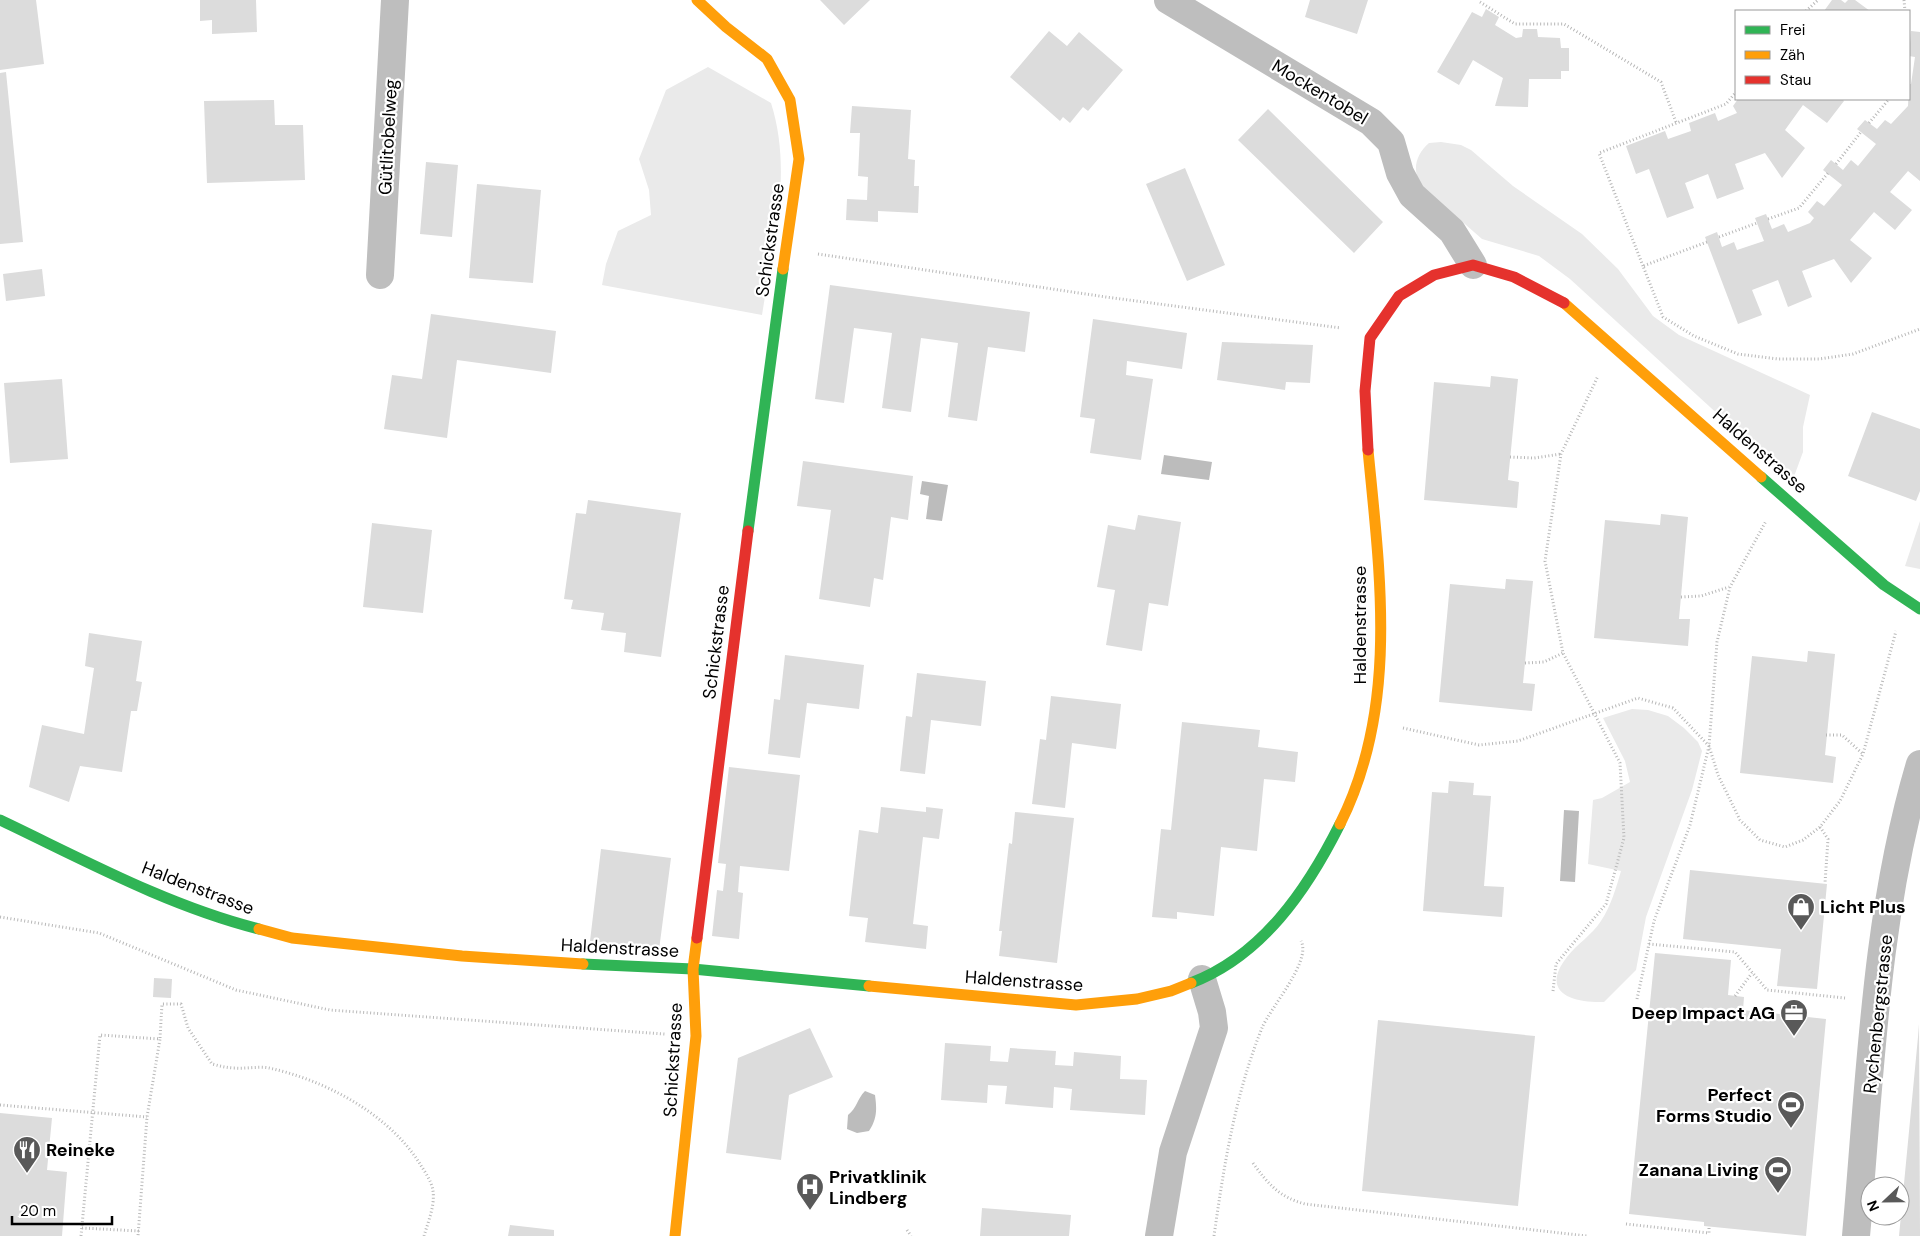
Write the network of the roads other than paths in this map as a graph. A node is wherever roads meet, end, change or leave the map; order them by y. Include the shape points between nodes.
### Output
1 (395, 0) edge
2 (697, 0) edge
3 (1168, 0) edge
4 (1473, 265) junction
5 (380, 275) dead end
6 (1920, 609) edge
7 (1920, 764) edge
8 (0, 820) edge
9 (693, 969) junction
10 (1202, 979) junction
11 (675, 1236) edge
12 (1159, 1236) edge
13 (1856, 1236) edge

1 - 5 street, Gütlitobelweg
2 - 9 street, Schickstrasse via 767,59 790,100 800,158 763,415
3 - 4 street, Mockentobel via 1371,122 1391,142 1400,173 1412,196 1452,231
4 - 6 street, Haldenstrasse via 1514,277 1559,299 1884,585
4 - 10 street, Haldenstrasse via 1434,274 1399,296 1370,338 1365,391 1366,438 1381,588 1381,667 1372,732 1355,790 1325,855 1284,914 1246,952 1225,968
7 - 13 street, Rychenbergstrasse via 1903,826 1889,903
8 - 9 street, Haldenstrasse via 172,901 226,921 292,938 462,956
9 - 10 street, Haldenstrasse via 1076,1005 1137,999
9 - 11 street, Schickstrasse via 696,1036
10 - 12 street via 1214,1028 1173,1152

